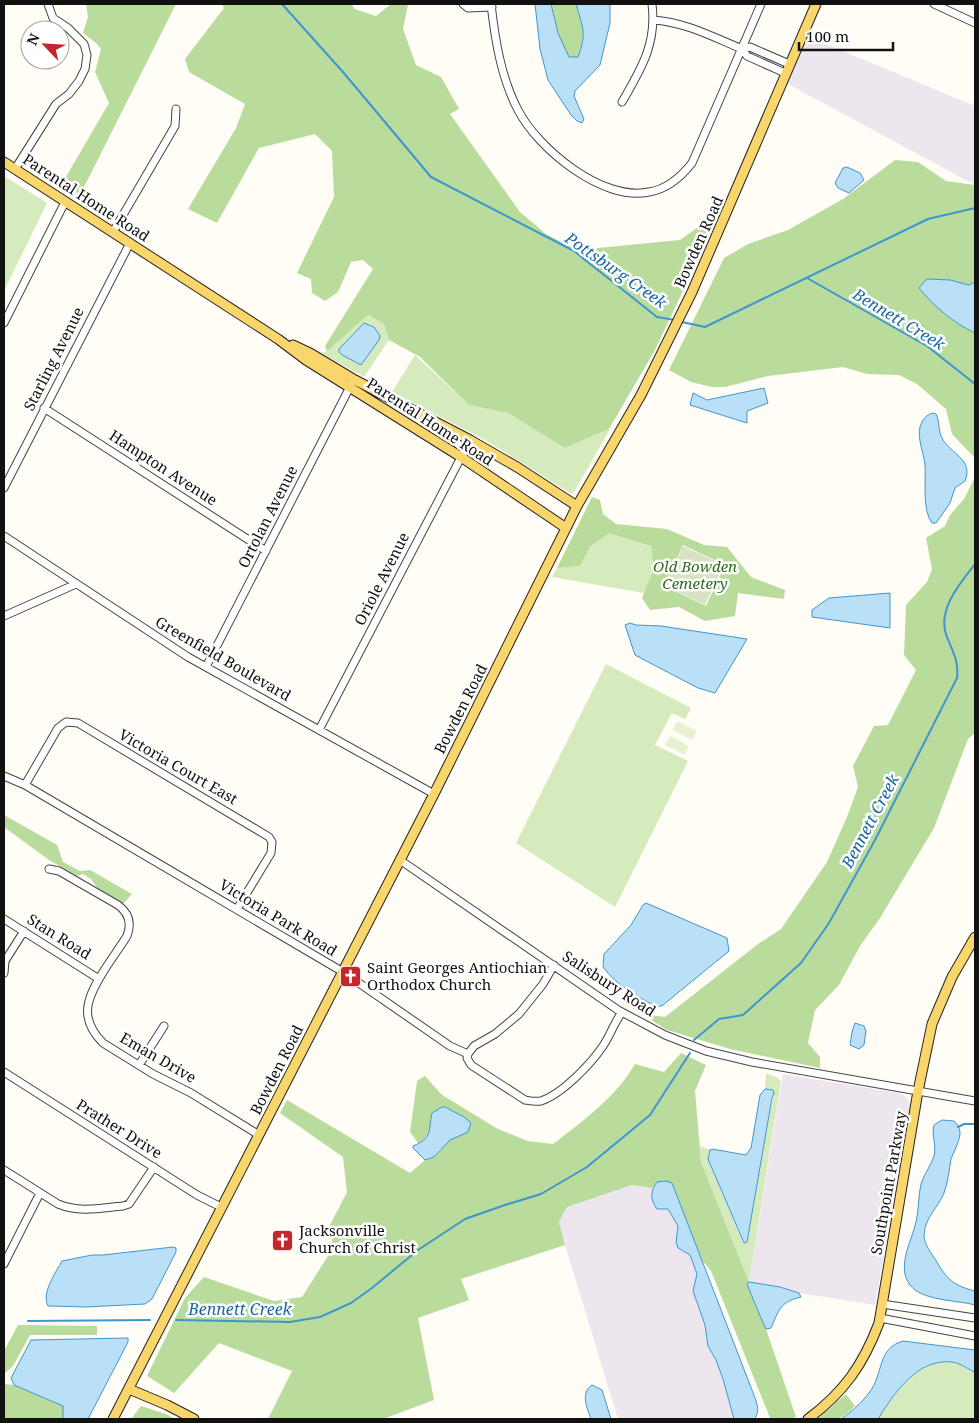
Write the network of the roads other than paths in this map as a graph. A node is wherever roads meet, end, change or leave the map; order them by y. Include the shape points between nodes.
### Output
1 (48, 4) edge
2 (463, 4) edge
3 (652, 4) edge
4 (761, 4) edge
5 (816, 4) edge
6 (934, 4) edge
7 (492, 6) edge
8 (653, 20) junction
9 (975, 23) edge
10 (742, 49) junction
11 (787, 68) junction
12 (622, 102) dead end
13 (176, 109) dead end
14 (4, 162) edge
15 (15, 169) junction
16 (65, 202) junction
17 (113, 232) junction
18 (130, 243) junction
19 (4, 322) edge
20 (352, 383) junction
21 (378, 392) junction
22 (373, 401) junction
23 (44, 408) junction
24 (470, 440) junction
25 (461, 457) junction
26 (4, 488) edge
27 (577, 506) junction
28 (566, 528) junction
29 (4, 536) edge
30 (266, 551) junction
31 (76, 584) junction
32 (4, 616) edge
33 (206, 667) junction
34 (319, 730) junction
35 (4, 776) edge
36 (24, 784) junction
37 (434, 794) junction
38 (400, 860) junction
39 (48, 869) dead end
40 (237, 909) junction
41 (4, 919) edge
42 (24, 931) junction
43 (975, 938) edge
44 (554, 965) junction
45 (343, 972) junction
46 (4, 973) edge
47 (99, 979) junction
48 (622, 1012) junction
49 (164, 1026) dead end
50 (468, 1054) junction
51 (139, 1065) junction
52 (4, 1072) edge
53 (918, 1091) junction
54 (975, 1101) edge
55 (259, 1136) junction
56 (154, 1167) junction
57 (4, 1170) edge
58 (40, 1193) junction
59 (221, 1208) junction
60 (4, 1264) edge
61 (882, 1304) junction
62 (880, 1318) junction
63 (975, 1318) edge
64 (975, 1336) edge
65 (129, 1389) junction
66 (113, 1419) edge
67 (194, 1419) edge
68 (808, 1419) edge

1 - 15 street via 53,18 84,44 87,55 85,69 70,94 56,104
2 - 7 street via 468,8
3 - 8 street
4 - 10 street
5 - 11 main road, Bowden Road
6 - 9 street
7 - 10 street via 503,72 526,124 564,163 609,188 628,193 649,193 670,184 692,162
8 - 10 street via 692,28
8 - 12 street via 646,58
10 - 11 street via 747,56
11 - 27 main road, Bowden Road via 692,292 657,363
13 - 17 street via 175,126
14 - 15 main road, Parental Home Road
15 - 16 main road, Parental Home Road
16 - 17 main road, Parental Home Road
16 - 19 street
17 - 18 main road, Parental Home Road
18 - 20 main road, Parental Home Road via 306,360
18 - 23 street, Starling Avenue
20 - 21 main road, Parental Home Road
20 - 22 main road, Parental Home Road
20 - 30 street, Ortolan Avenue
21 - 22 street
21 - 24 main road, Parental Home Road
22 - 25 main road, Parental Home Road
23 - 26 street, Starling Avenue
23 - 30 street, Hampton Avenue
24 - 25 street, Oriole Avenue
24 - 27 main road, Parental Home Road
25 - 28 main road, Parental Home Road
25 - 34 street, Oriole Avenue
27 - 28 main road, Bowden Road
28 - 37 main road, Bowden Road
29 - 31 street, Greenfield Boulevard
30 - 33 street, Ortolan Avenue
31 - 32 street
31 - 33 street, Greenfield Boulevard
33 - 34 street, Greenfield Boulevard
34 - 37 street, Greenfield Boulevard
35 - 36 street, Victoria Park Road
36 - 40 street, Victoria Park Road
36 - 40 street, Victoria Court East via 58,728 66,722 78,723 269,837 272,842 270,853
37 - 38 main road, Bowden Road
38 - 44 street, Salisbury Road
38 - 45 main road, Bowden Road
39 - 47 street, Eman Drive via 59,871 126,912 127,936
40 - 45 street, Victoria Park Road
41 - 42 street, Stan Road
42 - 46 street via 5,961
42 - 47 street, Stan Road
43 - 53 main road, Southpoint Parkway via 955,972 932,1024
44 - 48 street, Salisbury Road
44 - 50 street via 519,1014 474,1046
45 - 50 street, Victoria Park Road via 450,1046
45 - 55 main road, Bowden Road
47 - 51 street, Eman Drive via 88,1004 90,1025 103,1043
48 - 50 street, Victoria Park Road via 602,1047 572,1080 536,1102 525,1100 471,1065
48 - 53 street, Salisbury Road via 706,1052
49 - 51 street
51 - 55 street, Eman Drive via 191,1092
52 - 56 street, Prather Drive
53 - 54 street, Salisbury Road
53 - 61 main road, Southpoint Parkway
55 - 59 main road, Bowden Road
56 - 58 street via 133,1200 124,1206 73,1209
56 - 59 street, Prather Drive
57 - 58 street
58 - 60 street
59 - 65 main road, Bowden Road
61 - 62 main road, Southpoint Parkway
61 - 63 street
62 - 64 street
62 - 68 main road, Southpoint Parkway via 866,1355 851,1378 832,1400
65 - 66 main road, Bowden Road
65 - 67 main road

